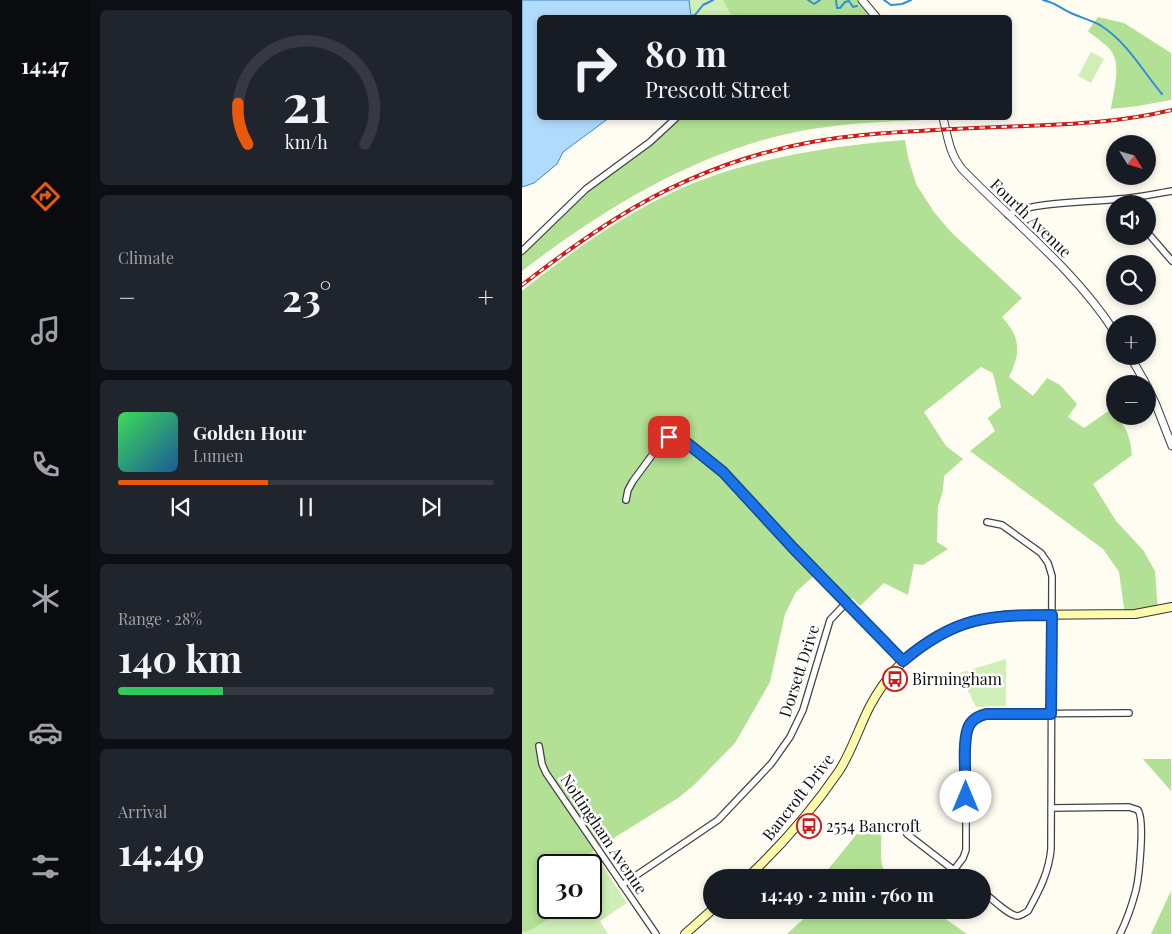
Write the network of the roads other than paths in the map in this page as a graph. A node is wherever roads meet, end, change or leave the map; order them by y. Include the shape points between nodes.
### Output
1 (862, 0) edge
2 (874, 15) edge
3 (674, 120) edge
4 (943, 120) edge
5 (1172, 190) edge
6 (1151, 195) edge
7 (1106, 202) edge
8 (1008, 215) junction
9 (1156, 242) edge
10 (522, 251) edge
11 (1172, 260) edge
12 (1106, 320) edge
13 (1156, 405) edge
14 (1172, 446) edge
15 (626, 500) dead end
16 (987, 522) dead end
17 (846, 603) junction
18 (1172, 607) edge
19 (1052, 615) junction
20 (903, 661) junction
21 (1051, 714) junction
22 (1129, 714) dead end
23 (539, 746) dead end
24 (1051, 808) junction
25 (907, 834) dead end
26 (756, 869) edge
27 (953, 869) edge
28 (955, 869) edge
29 (622, 885) junction
30 (991, 898) edge
31 (703, 918) edge
32 (656, 934) edge
33 (685, 934) edge
34 (1120, 934) edge

1 - 2 street
3 - 10 street via 650,142 586,189
4 - 8 street, Fourth Avenue via 948,144 957,163
5 - 6 street
7 - 8 street via 1022,209
8 - 12 street, Fourth Avenue via 1082,288
9 - 11 street
13 - 14 street
15 - 17 street via 633,481 661,442 673,437 682,439 733,481
16 - 19 street via 1002,525 1044,556 1052,576
17 - 20 street
17 - 29 street, Dorsett Drive via 830,620 803,710 790,737 771,764 718,820
18 - 19 main road, Bancroft Drive via 1135,614
19 - 20 main road, Bancroft Drive via 1000,616 965,623 933,638
19 - 21 street
20 - 26 main road, Bancroft Drive via 880,689 830,783
21 - 22 street
21 - 24 street
21 - 28 street via 986,714 970,723 966,743 966,850
23 - 29 street, Nottingham Avenue via 546,772
24 - 30 street via 1050,860 1028,911 1014,915
24 - 34 street via 1129,807 1140,813 1136,888
25 - 27 street
29 - 32 street, Nottingham Avenue
31 - 33 main road

